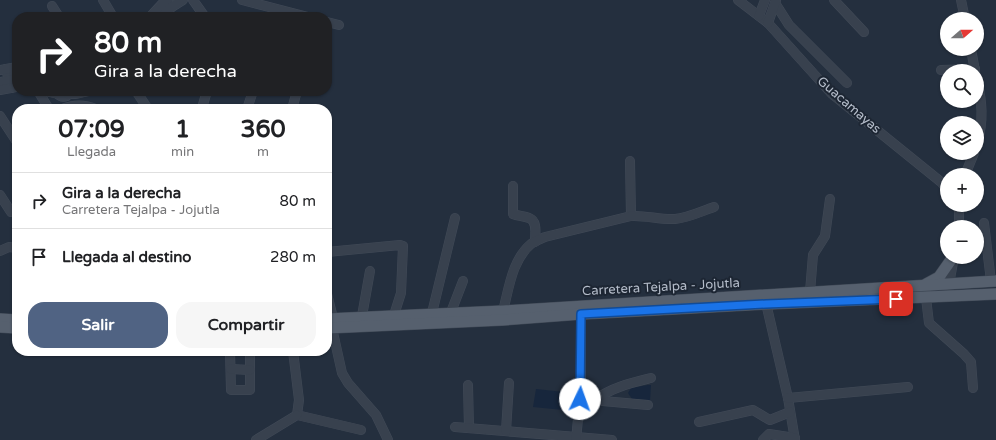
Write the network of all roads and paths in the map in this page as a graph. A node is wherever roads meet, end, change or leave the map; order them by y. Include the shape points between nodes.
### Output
1 (103, 0) edge
2 (168, 0) edge
3 (183, 0) edge
4 (193, 0) edge
5 (242, 0) edge
6 (738, 0) edge
7 (765, 0) edge
8 (834, 0) edge
9 (961, 0) edge
10 (776, 1) edge
11 (52, 6) dead end
12 (56, 12) edge
13 (110, 12) edge
14 (155, 12) edge
15 (166, 12) edge
16 (201, 12) edge
17 (289, 12) edge
18 (964, 12) edge
19 (759, 16) junction
20 (332, 23) edge
21 (768, 23) junction
22 (339, 25) dead end
23 (864, 32) dead end
24 (3, 69) edge
25 (11, 83) edge
26 (847, 83) dead end
27 (0, 90) edge
28 (0, 116) edge
29 (12, 134) edge
30 (630, 161) dead end
31 (940, 181) edge
32 (513, 186) dead end
33 (0, 195) edge
34 (830, 199) dead end
35 (714, 207) dead end
36 (10, 212) dead end
37 (631, 216) junction
38 (455, 218) dead end
39 (984, 223) dead end
40 (535, 242) junction
41 (12, 247) edge
42 (0, 251) edge
43 (332, 252) edge
44 (949, 264) edge
45 (953, 264) edge
46 (370, 271) dead end
47 (463, 281) dead end
48 (994, 281) edge
49 (949, 284) junction
50 (923, 286) junction
51 (810, 292) junction
52 (996, 294) edge
53 (926, 298) junction
54 (765, 299) junction
55 (503, 311) junction
56 (581, 314) junction
57 (394, 315) junction
58 (442, 315) junction
59 (362, 316) junction
60 (0, 319) edge
61 (12, 320) edge
62 (332, 323) edge
63 (332, 323) edge
64 (0, 327) edge
65 (12, 328) edge
66 (332, 331) edge
67 (230, 356) edge
68 (250, 356) edge
69 (293, 356) edge
70 (230, 369) junction
71 (250, 370) junction
72 (651, 378) dead end
73 (509, 383) dead end
74 (468, 385) dead end
75 (908, 387) dead end
76 (973, 388) dead end
77 (788, 398) junction
78 (580, 399) junction
79 (596, 399) junction
80 (648, 405) dead end
81 (790, 412) junction
82 (297, 415) junction
83 (699, 422) dead end
84 (455, 427) dead end
85 (469, 428) junction
86 (360, 430) dead end
87 (506, 431) junction
88 (576, 438) edge
89 (795, 439) edge
90 (256, 440) edge
91 (388, 440) edge
92 (612, 440) edge
93 (763, 440) edge

1 - 13 street
2 - 14 street
3 - 15 street
4 - 16 street
5 - 17 street
6 - 19 street, Guacamayas
7 - 19 street
8 - 23 street
9 - 18 street
10 - 21 street
10 - 26 street via 789,25
11 - 12 street
19 - 21 street, Guacamayas
20 - 22 street
21 - 31 street, Guacamayas via 831,93
24 - 25 street
25 - 27 street
28 - 29 street
30 - 37 street
32 - 40 street via 513,214 533,220
33 - 36 street
34 - 51 street via 825,236 813,255
35 - 37 street via 678,219
37 - 40 street via 545,237
38 - 58 street
39 - 48 street
40 - 55 street via 521,256 512,273
41 - 42 street
43 - 57 street via 403,246 401,293
44 - 50 main road via 939,277
45 - 49 street
46 - 59 street
47 - 58 street
48 - 49 main road, Carretera Tejalpa - Jojutla
49 - 50 main road, Carretera Tejalpa - Jojutla
50 - 51 main road, Carretera Tejalpa - Jojutla
51 - 54 main road, Carretera Tejalpa - Jojutla
52 - 53 main road, Carretera Tejalpa - Jojutla
53 - 54 main road, Carretera Tejalpa - Jojutla
53 - 76 street via 929,323 971,362
54 - 55 main road, Carretera Tejalpa - Jojutla
54 - 56 main road, Carretera Tejalpa - Jojutla
54 - 77 street
55 - 58 main road, Carretera Tejalpa - Jojutla
56 - 58 main road, Carretera Tejalpa - Jojutla via 502,320
56 - 78 street
57 - 58 main road, Carretera Tejalpa - Jojutla
57 - 59 main road, Carretera Tejalpa - Jojutla
58 - 62 main road, Carretera Tejalpa - Jojutla
59 - 63 main road, Carretera Tejalpa - Jojutla
60 - 61 main road
64 - 65 main road
66 - 91 street via 342,373 376,415
67 - 70 street
68 - 71 street
69 - 82 street via 299,400
70 - 71 street
70 - 71 street via 231,390 250,390
72 - 79 street via 624,385
73 - 87 street
74 - 85 street
75 - 77 street
77 - 81 street
78 - 79 street
78 - 88 street
79 - 80 street
81 - 83 street via 768,420 753,410
81 - 89 street
82 - 86 street
82 - 90 street
84 - 85 street
85 - 87 street
87 - 88 street
88 - 92 street
89 - 93 street via 769,434

